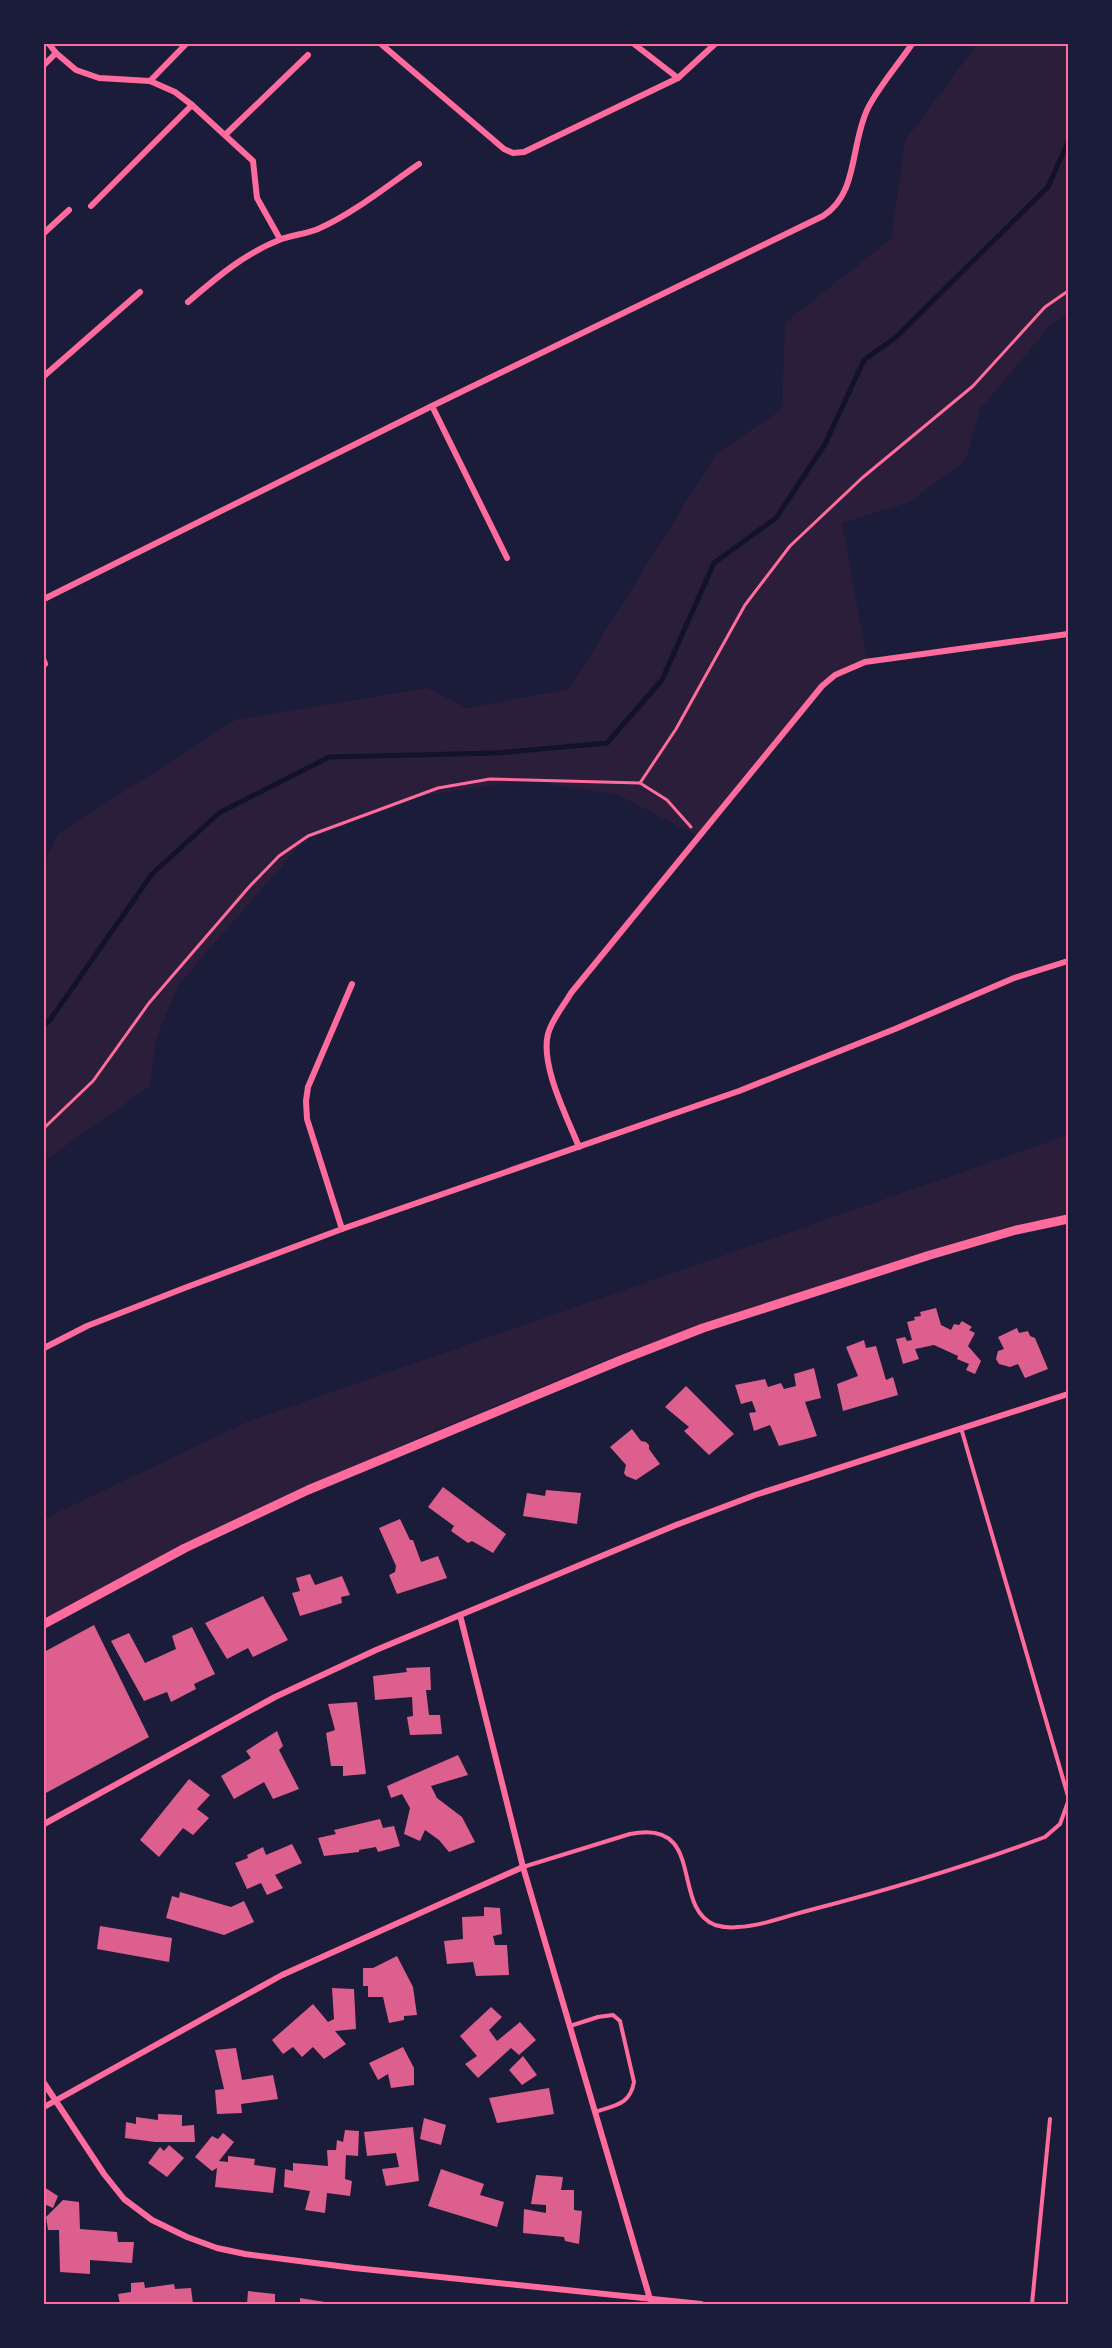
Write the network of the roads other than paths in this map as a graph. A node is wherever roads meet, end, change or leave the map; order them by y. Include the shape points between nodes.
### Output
1 (49, 44) edge
2 (186, 44) edge
3 (381, 44) edge
4 (634, 44) edge
5 (715, 44) edge
6 (912, 44) edge
7 (56, 53) junction
8 (308, 55) dead end
9 (44, 65) edge
10 (678, 78) junction
11 (150, 81) junction
12 (192, 105) junction
13 (225, 135) junction
14 (419, 164) dead end
15 (91, 206) dead end
16 (69, 210) dead end
17 (44, 233) edge
18 (280, 240) junction
19 (140, 292) dead end
20 (188, 302) dead end
21 (44, 376) edge
22 (432, 406) junction
23 (507, 558) dead end
24 (44, 600) edge
25 (1068, 634) edge
26 (1068, 961) edge
27 (352, 984) dead end
28 (579, 1147) junction
29 (1068, 1219) edge
30 (342, 1229) junction
31 (44, 1348) edge
32 (1068, 1394) edge
33 (960, 1427) junction
34 (460, 1615) junction
35 (44, 1624) edge
36 (1068, 1796) edge
37 (1068, 1802) edge
38 (44, 1824) edge
39 (523, 1867) junction
40 (570, 2026) junction
41 (44, 2083) edge
42 (54, 2100) junction
43 (44, 2107) edge
44 (596, 2112) junction
45 (1050, 2119) dead end
46 (650, 2299) junction
47 (701, 2304) edge
48 (1032, 2304) edge

1 - 7 street
2 - 11 street
3 - 10 street via 513,153 524,152
4 - 10 street
5 - 10 street
6 - 22 street via 867,110 844,195 831,211
7 - 9 street
7 - 11 street via 76,70 99,78
8 - 13 street
11 - 12 street
12 - 13 street
12 - 15 street
13 - 18 street via 253,161 257,198
14 - 18 street via 317,230
16 - 17 street
18 - 20 street via 249,254
19 - 21 street
22 - 23 street
22 - 24 street
25 - 28 street via 865,662 822,686 572,993 551,1027 546,1051 549,1064
26 - 28 street via 1014,978 739,1091
27 - 30 street via 308,1087 306,1101 307,1119
28 - 30 street
29 - 35 street via 930,1255 703,1328 621,1360 308,1490 185,1548
30 - 31 street via 87,1326
32 - 33 street
33 - 34 street via 755,1495
33 - 36 lane
34 - 38 street via 274,1697
34 - 39 street
37 - 39 lane via 1060,1824 1045,1837 847,1900 737,1927 716,1925 702,1916 682,1857 669,1839 660,1834 630,1834
39 - 40 street
39 - 42 street via 282,1974
40 - 44 street
40 - 44 lane via 613,2015 620,2021 634,2082 632,2092 625,2102
41 - 42 street
42 - 43 street
42 - 46 street via 124,2199 152,2220 217,2248 354,2268
44 - 46 street
45 - 48 lane
46 - 47 street

